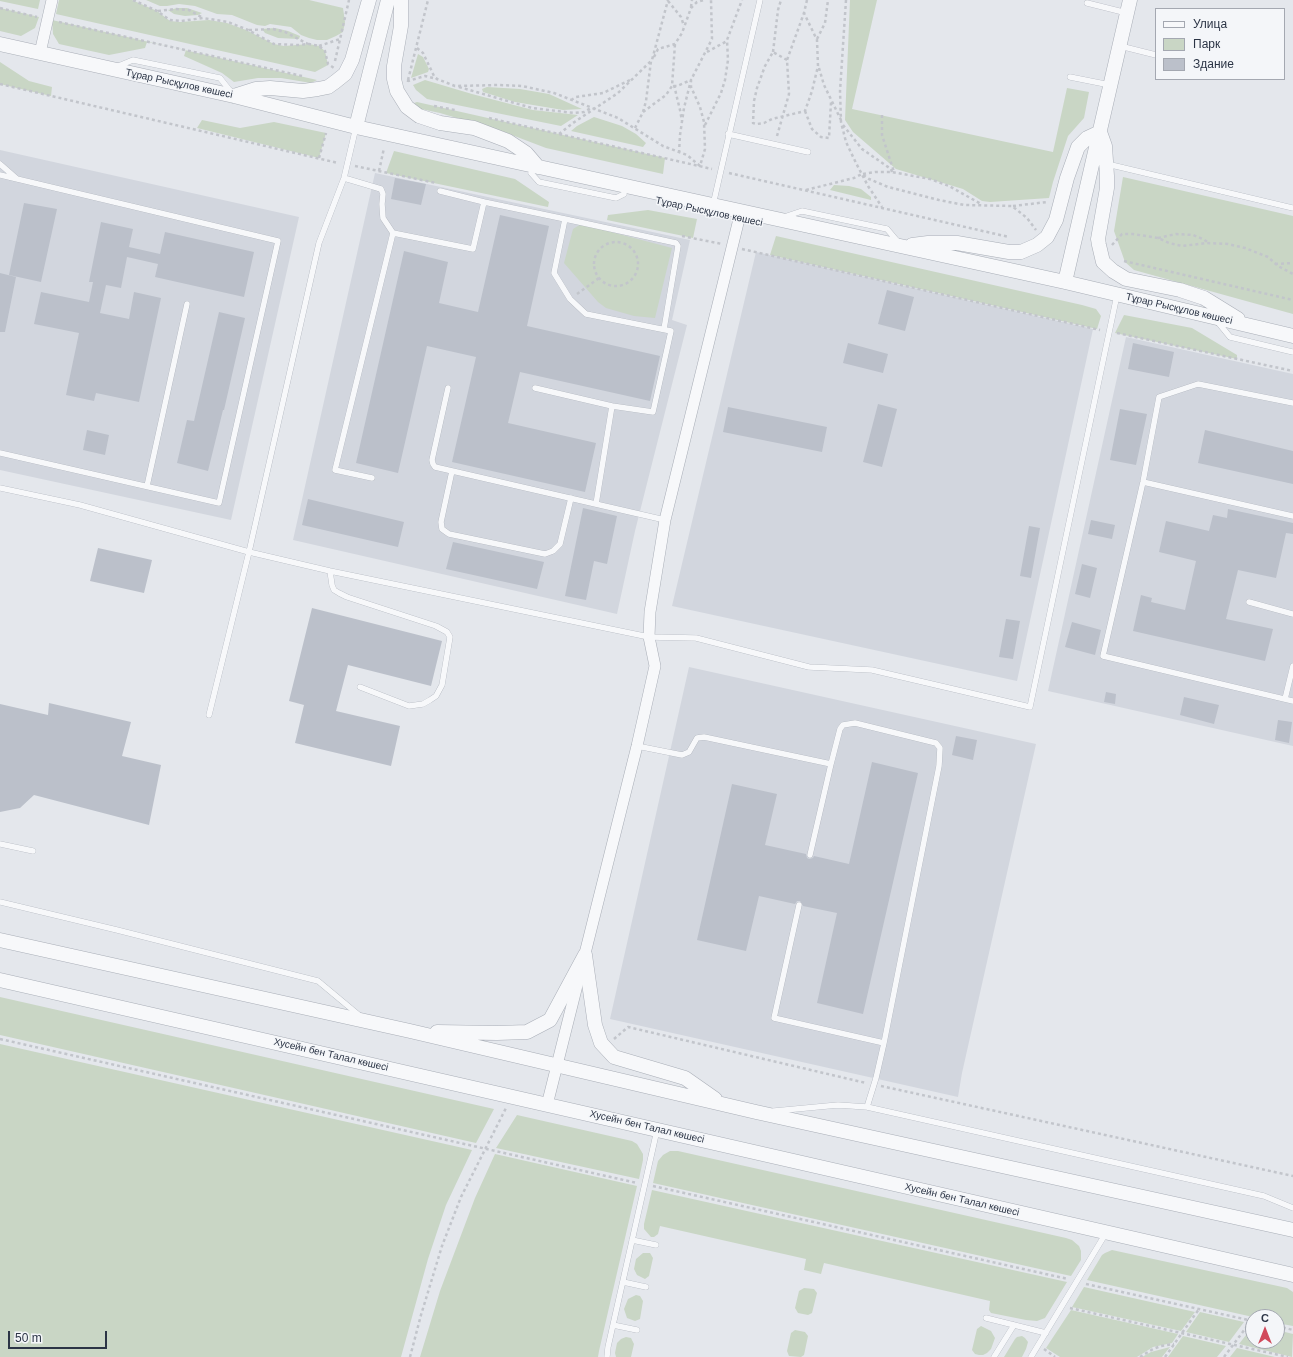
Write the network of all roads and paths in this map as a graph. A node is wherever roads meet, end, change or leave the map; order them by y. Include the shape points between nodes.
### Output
1 (52, 0) edge
2 (133, 0) edge
3 (349, 0) edge
4 (368, 0) edge
5 (401, 0) edge
6 (428, 0) edge
7 (692, 0) edge
8 (704, 0) edge
9 (711, 0) edge
10 (742, 0) edge
11 (760, 0) edge
12 (781, 0) edge
13 (807, 0) edge
14 (828, 0) edge
15 (846, 0) edge
16 (668, 1) edge
17 (387, 2) edge
18 (1087, 3) dead end
19 (1128, 6) edge
20 (0, 8) edge
21 (690, 8) junction
22 (157, 11) junction
23 (804, 13) junction
24 (203, 18) junction
25 (48, 19) junction
26 (684, 26) junction
27 (248, 30) junction
28 (340, 39) junction
29 (727, 40) junction
30 (817, 40) junction
31 (0, 44) edge
32 (309, 44) junction
33 (674, 44) junction
34 (319, 46) junction
35 (1119, 46) junction
36 (417, 48) junction
37 (773, 52) junction
38 (40, 53) junction
39 (705, 54) junction
40 (1155, 55) edge
41 (652, 60) junction
42 (787, 60) junction
43 (818, 66) junction
44 (334, 68) junction
45 (333, 72) dead end
46 (302, 76) dead end
47 (635, 77) junction
48 (1070, 77) dead end
49 (437, 79) junction
50 (691, 80) junction
51 (408, 81) junction
52 (1110, 85) junction
53 (408, 86) dead end
54 (455, 86) junction
55 (478, 86) junction
56 (673, 86) junction
57 (478, 93) junction
58 (234, 96) junction
59 (571, 100) junction
60 (832, 102) junction
61 (592, 109) junction
62 (806, 111) junction
63 (643, 112) junction
64 (882, 115) dead end
65 (782, 116) junction
66 (842, 122) junction
67 (682, 124) junction
68 (356, 127) junction
69 (634, 128) junction
70 (704, 129) junction
71 (1100, 132) junction
72 (326, 133) dead end
73 (559, 134) dead end
74 (728, 134) junction
75 (775, 144) junction
76 (384, 148) dead end
77 (679, 152) junction
78 (808, 152) dead end
79 (319, 158) dead end
80 (0, 164) edge
81 (1107, 164) junction
82 (535, 170) junction
83 (379, 172) dead end
84 (893, 172) junction
85 (862, 174) junction
86 (0, 175) edge
87 (344, 178) junction
88 (17, 179) junction
89 (806, 190) dead end
90 (440, 191) dead end
91 (1052, 201) dead end
92 (484, 202) junction
93 (712, 205) junction
94 (982, 205) junction
95 (1012, 206) junction
96 (882, 208) dead end
97 (1293, 208) edge
98 (565, 218) junction
99 (740, 219) junction
100 (1038, 232) dead end
101 (392, 233) junction
102 (1158, 238) junction
103 (1210, 243) junction
104 (902, 247) junction
105 (1109, 250) dead end
106 (1120, 260) dead end
107 (1293, 263) edge
108 (1275, 264) junction
109 (1293, 274) edge
110 (599, 278) junction
111 (1065, 282) junction
112 (1117, 294) junction
113 (570, 299) junction
114 (1293, 300) edge
115 (187, 304) dead end
116 (1214, 318) junction
117 (1249, 326) junction
118 (664, 329) junction
119 (1293, 336) edge
120 (1293, 352) edge
121 (448, 388) dead end
122 (535, 388) dead end
123 (1293, 403) edge
124 (612, 406) junction
125 (0, 453) edge
126 (452, 471) junction
127 (372, 478) dead end
128 (1143, 482) junction
129 (147, 486) junction
130 (0, 488) edge
131 (571, 498) junction
132 (596, 504) junction
133 (1293, 516) edge
134 (665, 520) junction
135 (248, 552) junction
136 (330, 571) junction
137 (1249, 602) dead end
138 (1293, 614) edge
139 (649, 637) junction
140 (1293, 666) edge
141 (360, 688) dead end
142 (1285, 699) junction
143 (1293, 701) edge
144 (209, 715) dead end
145 (637, 746) junction
146 (831, 764) junction
147 (0, 844) edge
148 (33, 851) dead end
149 (810, 855) dead end
150 (0, 902) edge
151 (799, 905) dead end
152 (0, 940) edge
153 (585, 955) junction
154 (0, 980) edge
155 (367, 1022) junction
156 (410, 1031) junction
157 (0, 1039) edge
158 (884, 1043) junction
159 (605, 1047) junction
160 (556, 1066) junction
161 (874, 1085) junction
162 (512, 1096) junction
163 (722, 1104) junction
164 (547, 1105) junction
165 (868, 1107) junction
166 (756, 1112) junction
167 (657, 1130) junction
168 (485, 1148) junction
169 (1293, 1176) edge
170 (638, 1183) dead end
171 (652, 1186) dead end
172 (1293, 1208) edge
173 (1293, 1230) edge
174 (1106, 1233) junction
175 (632, 1240) junction
176 (656, 1245) dead end
177 (1293, 1275) edge
178 (1069, 1279) dead end
179 (623, 1282) junction
180 (1086, 1284) dead end
181 (646, 1287) dead end
182 (1062, 1306) junction
183 (1199, 1309) junction
184 (986, 1318) dead end
185 (1245, 1319) edge
186 (613, 1325) junction
187 (1014, 1325) junction
188 (637, 1330) dead end
189 (1245, 1330) edge
190 (1046, 1332) junction
191 (1182, 1333) junction
192 (1174, 1344) junction
193 (1233, 1345) junction
194 (1280, 1356) edge
195 (410, 1357) edge
196 (607, 1357) edge
197 (994, 1357) edge
198 (1031, 1357) edge
199 (1140, 1357) edge
200 (1165, 1357) edge
201 (1224, 1357) edge
202 (1288, 1357) edge

1 - 25 street
2 - 22 path
3 - 28 path
4 - 17 street
4 - 58 street via 352,60 345,74 335,82 318,89 256,89
5 - 82 street via 401,26 394,79 396,91 407,107 419,116 474,128 508,141 526,153
6 - 36 path
7 - 21 path
8 - 21 path
9 - 39 path via 712,39
10 - 29 path
11 - 74 lane
12 - 37 path
13 - 23 path
14 - 30 path via 825,23
15 - 66 path via 840,90
16 - 26 path via 681,17
16 - 41 path
17 - 68 street
18 - 19 lane
19 - 35 street
20 - 25 path
21 - 26 path
22 - 24 path via 189,10
22 - 24 path via 170,20
23 - 30 path
23 - 42 path
24 - 27 path via 228,22
25 - 38 street
25 - 46 path
26 - 33 path
27 - 32 path via 273,29
27 - 32 path via 274,44
28 - 34 path
28 - 44 path
29 - 39 path
29 - 70 path via 725,80
30 - 43 path
31 - 38 street, Тұрар Рысқұлов көшесі
32 - 34 path
33 - 41 path via 658,49
33 - 56 path
34 - 44 path via 325,51 328,64
35 - 40 lane
35 - 52 street
36 - 49 path via 423,53
36 - 51 path
37 - 42 path
37 - 65 path via 757,88 753,123 764,123
38 - 58 street, Тұрар Рысқұлов көшесі
39 - 50 path
41 - 47 path
41 - 63 path
42 - 65 path via 789,94
43 - 60 path
43 - 62 path
44 - 45 path
47 - 59 path via 603,93
47 - 61 path via 618,93
48 - 52 lane
49 - 51 path via 425,76
49 - 54 path
50 - 56 path
50 - 67 path
50 - 70 path
51 - 53 path
52 - 71 street
54 - 55 path
54 - 57 path
55 - 57 path
55 - 59 path via 522,86 554,93
56 - 63 path via 666,95
56 - 67 path
57 - 61 path via 532,108 565,113 580,113
58 - 68 street, Тұрар Рысқұлов көшесі
59 - 61 path
60 - 62 path via 829,138 821,137 812,129
60 - 66 path
61 - 69 path via 618,118
61 - 73 path
62 - 65 path
63 - 69 path
64 - 84 path via 882,135
65 - 75 path
66 - 84 path via 862,149
66 - 85 path via 846,142
67 - 77 path
68 - 82 street, Тұрар Рысқұлов көшесі
68 - 87 lane
69 - 77 path via 663,146
70 - 77 path via 705,148 700,166
71 - 81 street
71 - 104 street via 1087,138 1078,147 1072,159 1056,220 1048,237 1037,245 1021,252 957,243 928,243
71 - 111 street
72 - 79 path
74 - 75 lane
74 - 93 lane
75 - 78 lane
76 - 83 path
80 - 88 lane
81 - 97 lane
81 - 117 street via 1107,188 1098,239 1103,262 1126,279 1180,290 1204,298
82 - 93 street, Тұрар Рысқұлов көшесі
82 - 99 street, Тұрар Рысқұлов көшесі via 624,194
84 - 85 path
84 - 94 path via 915,175 949,186
85 - 89 path
85 - 94 path via 888,187 933,199 964,205
85 - 96 path
86 - 88 lane
87 - 101 lane via 381,189 383,218
87 - 135 lane via 319,243
88 - 129 lane via 278,242 219,502
90 - 92 lane
91 - 95 path
92 - 98 lane
92 - 101 lane via 473,249
93 - 104 street, Тұрар Рысқұлов көшесі
94 - 95 path
95 - 100 path via 1027,218
98 - 113 lane via 554,273
98 - 118 lane via 676,243 678,246
99 - 111 street, Тұрар Рысқұлов көшесі via 1039,282
99 - 134 street
101 - 127 lane via 335,470
102 - 103 path via 1182,246
102 - 103 path via 1176,234 1193,235
102 - 105 path via 1122,234
103 - 108 path via 1245,248 1268,257
104 - 111 street, Тұрар Рысқұлов көшесі
106 - 114 path
107 - 108 path
108 - 109 path
110 - 110 path via 594,267 596,254 604,245 617,242 629,245 637,255 638,268 633,279 622,286 609,285
110 - 113 path
111 - 112 street, Тұрар Рысқұлов көшесі
112 - 116 street, Тұрар Рысқұлов көшесі
112 - 139 lane via 1030,707 872,670 809,667 696,638
113 - 118 lane via 586,314
115 - 129 lane
116 - 117 street, Тұрар Рысқұлов көшесі
116 - 120 lane via 1230,337
117 - 119 street, Тұрар Рысқұлов көшесі
118 - 124 lane via 670,331 653,412
121 - 126 lane via 432,460 435,467
122 - 124 lane
123 - 128 lane via 1198,384 1159,397
124 - 132 lane
125 - 129 lane
126 - 131 lane
126 - 131 lane via 441,522 442,529 449,534 545,554 560,544
128 - 133 lane
128 - 142 lane via 1103,656
130 - 135 lane via 80,505
131 - 132 lane
132 - 134 lane
134 - 139 street via 650,612
135 - 136 lane
135 - 144 lane
136 - 139 lane
136 - 141 lane via 334,590 339,593 436,626 447,632 450,637 442,686 430,700 409,706
137 - 138 lane
139 - 145 street via 655,666
140 - 142 lane
142 - 143 lane
145 - 146 lane via 682,755 689,752 697,738 704,737
145 - 153 street
146 - 149 lane
146 - 158 lane via 840,729 843,724 849,723 936,743 940,748 939,766
147 - 148 lane
150 - 155 lane via 318,981
151 - 158 lane via 774,1018
152 - 155 street
153 - 156 street via 550,1020 527,1032
153 - 159 street via 595,1025
153 - 160 street
154 - 162 street, Хусейн бен Талал көшесі
155 - 156 street
156 - 160 street
157 - 168 path
158 - 161 lane
159 - 161 path via 628,1027
159 - 163 street via 614,1057 685,1078
160 - 163 street
160 - 164 street
161 - 165 lane
161 - 169 path
162 - 164 street, Хусейн бен Талал көшесі
162 - 168 path
163 - 166 street
164 - 167 street, Хусейн бен Талал көшесі
165 - 166 lane via 838,1105
165 - 172 lane via 1264,1196
166 - 173 street
167 - 174 street, Хусейн бен Талал көшесі
167 - 175 lane
168 - 170 path
168 - 195 path via 461,1197 442,1246
171 - 178 path
174 - 177 street, Хусейн бен Талал көшесі
174 - 182 lane
175 - 176 lane
175 - 179 lane
179 - 181 lane
179 - 186 lane
180 - 183 path
182 - 190 lane
182 - 191 path
183 - 185 path
183 - 191 path
184 - 187 lane
186 - 188 lane
186 - 196 lane
187 - 190 lane
187 - 197 lane
189 - 193 path
190 - 198 lane
191 - 192 path
191 - 193 path
192 - 199 path via 1161,1346
192 - 200 path
193 - 194 path
193 - 201 path
194 - 202 path

